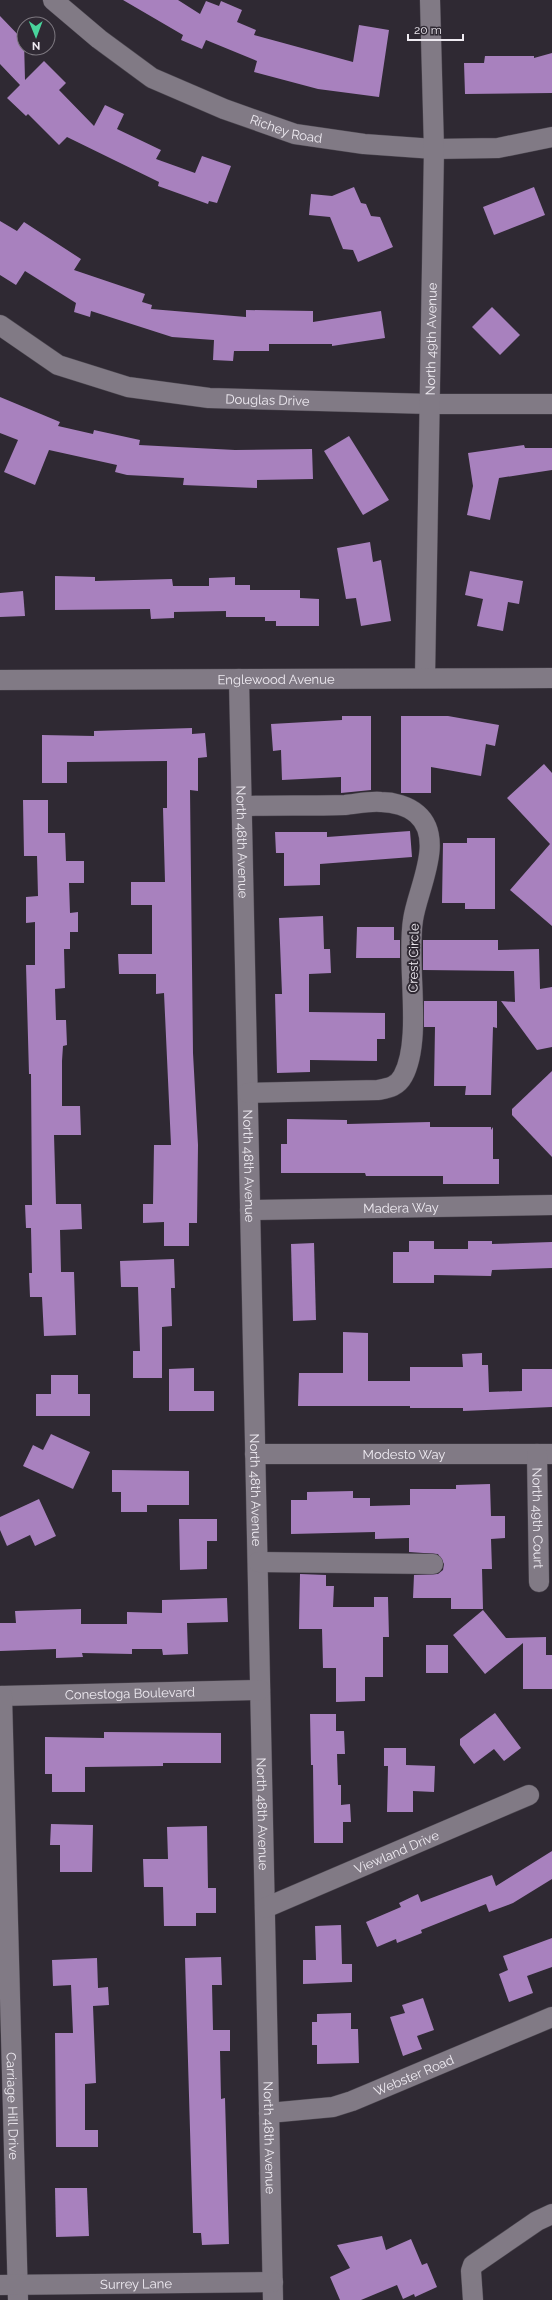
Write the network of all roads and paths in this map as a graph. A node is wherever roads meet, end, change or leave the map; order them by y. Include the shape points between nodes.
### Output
1 (53, 0) edge
2 (430, 0) edge
3 (552, 137) edge
4 (434, 149) junction
5 (0, 325) edge
6 (430, 404) junction
7 (552, 404) edge
8 (425, 678) junction
9 (552, 678) edge
10 (239, 679) junction
11 (0, 680) edge
12 (242, 806) junction
13 (248, 1094) junction
14 (552, 1205) edge
15 (250, 1210) junction
16 (255, 1454) junction
17 (544, 1454) edge
18 (258, 1562) junction
19 (433, 1564) dead end
20 (539, 1582) dead end
21 (260, 1690) junction
22 (1, 1696) edge
23 (529, 1795) dead end
24 (265, 1908) junction
25 (552, 2017) edge
26 (269, 2113) junction
27 (552, 2214) edge
28 (12, 2290) edge
29 (273, 2291) edge
30 (473, 2300) edge

1 - 4 street, Richey Road via 99,39 152,78 224,109 294,134 364,144
2 - 4 street, North 49th Avenue
3 - 4 street, Richey Road via 498,148
4 - 6 street, North 49th Avenue
5 - 6 street, Douglas Drive via 58,365 128,387 209,398
6 - 7 street, Douglas Drive
6 - 8 street, North 49th Avenue
8 - 9 street, Englewood Avenue
8 - 10 street, Englewood Avenue
10 - 11 street, Englewood Avenue
10 - 12 street, North 48th Avenue
12 - 13 street, North 48th Avenue
12 - 13 street, Crest Circle via 380,802 401,805 418,814 427,828 431,841 413,921 411,1039 409,1059 402,1077 395,1086 378,1090
13 - 15 street, North 48th Avenue
14 - 15 street, Madera Way
15 - 16 street, North 48th Avenue
16 - 17 street, Modesto Way
16 - 18 street, North 48th Avenue
17 - 20 street, North 49th Court
18 - 19 street
18 - 21 street, North 48th Avenue
21 - 22 street, Conestoga Boulevard
21 - 24 street, North 48th Avenue
22 - 28 street, Carriage Hill Drive
23 - 24 street, Viewland Drive
24 - 26 street, North 48th Avenue
25 - 26 street, Webster Road via 352,2101 333,2107
26 - 29 street, North 48th Avenue
27 - 30 street via 537,2221 473,2265
28 - 29 street, Surrey Lane

